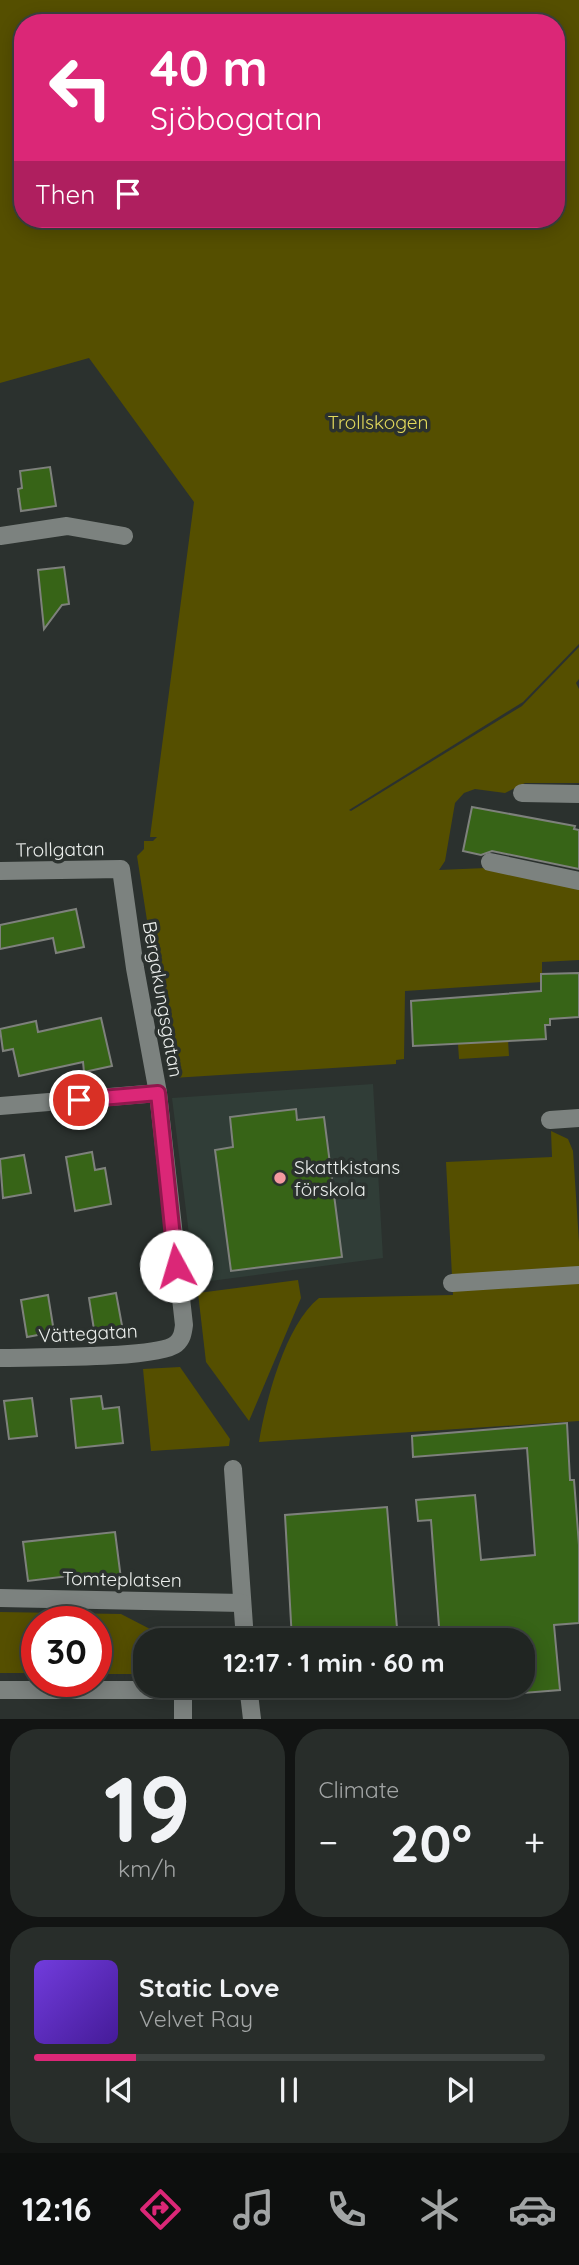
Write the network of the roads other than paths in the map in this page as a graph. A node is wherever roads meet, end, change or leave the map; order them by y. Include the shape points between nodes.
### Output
1 (0, 536) edge
2 (124, 536) dead end
3 (522, 793) dead end
4 (579, 794) edge
5 (490, 862) dead end
6 (121, 869) joint
7 (0, 871) edge
8 (579, 881) edge
9 (158, 1093) junction
10 (0, 1106) edge
11 (579, 1118) edge
12 (551, 1120) dead end
13 (579, 1275) edge
14 (452, 1283) dead end
15 (177, 1344) joint
16 (0, 1358) edge
17 (233, 1469) dead end
18 (0, 1598) edge
19 (242, 1602) junction
20 (244, 1628) edge
21 (0, 1690) edge
22 (133, 1690) edge
23 (183, 1698) edge
24 (250, 1698) edge
25 (183, 1719) edge
26 (252, 1719) edge

1 - 2 street via 67,526
3 - 4 street
5 - 8 street
6 - 7 street, Trollgatan
6 - 9 street, Bergakungsgatan
9 - 10 street
9 - 15 street, Bergakungsgatan via 184,1325
11 - 12 street
13 - 14 street
15 - 16 street, Vättegatan via 135,1353
17 - 19 street
18 - 19 street, Tomteplatsen
19 - 20 street
21 - 22 street
23 - 25 street
24 - 26 street

